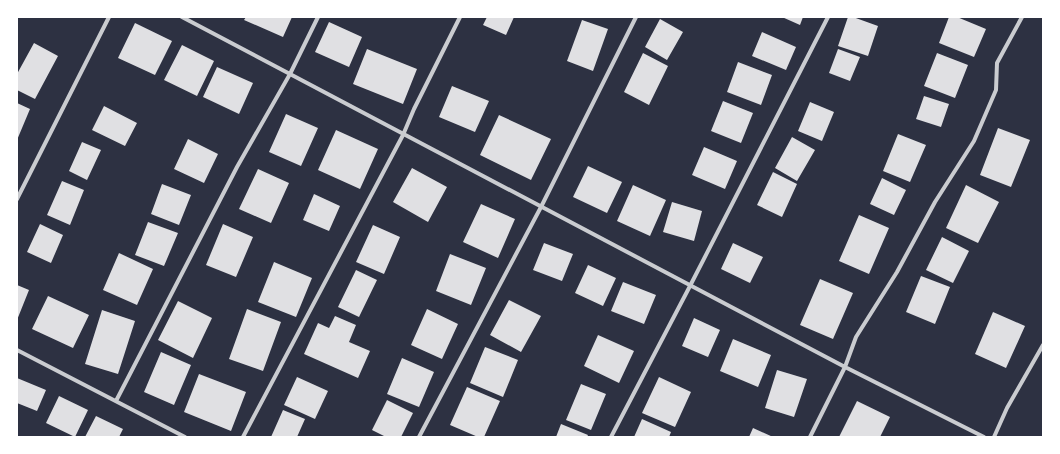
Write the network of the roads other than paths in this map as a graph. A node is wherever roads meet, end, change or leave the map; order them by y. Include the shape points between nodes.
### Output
1 (108, 17) edge
2 (182, 17) edge
3 (318, 17) edge
4 (460, 17) edge
5 (636, 17) edge
6 (828, 17) edge
7 (1022, 17) edge
8 (290, 74) junction
9 (404, 135) junction
10 (17, 199) edge
11 (541, 207) junction
12 (690, 286) junction
13 (1043, 345) edge
14 (17, 350) edge
15 (845, 367) junction
16 (116, 400) junction
17 (185, 437) edge
18 (243, 437) edge
19 (419, 437) edge
20 (611, 437) edge
21 (810, 437) edge
22 (984, 437) edge
23 (994, 437) edge

1 - 10 street
2 - 8 street
3 - 8 street
4 - 9 street via 414,109
5 - 11 street
6 - 12 street
7 - 15 street via 997,63 996,90 974,141 856,337
8 - 9 street
8 - 16 street via 237,167
9 - 11 street
9 - 18 street
11 - 12 street
11 - 19 street
12 - 15 street
12 - 20 street
13 - 23 street via 1007,408
14 - 16 street
15 - 21 street
15 - 22 street
16 - 17 street

